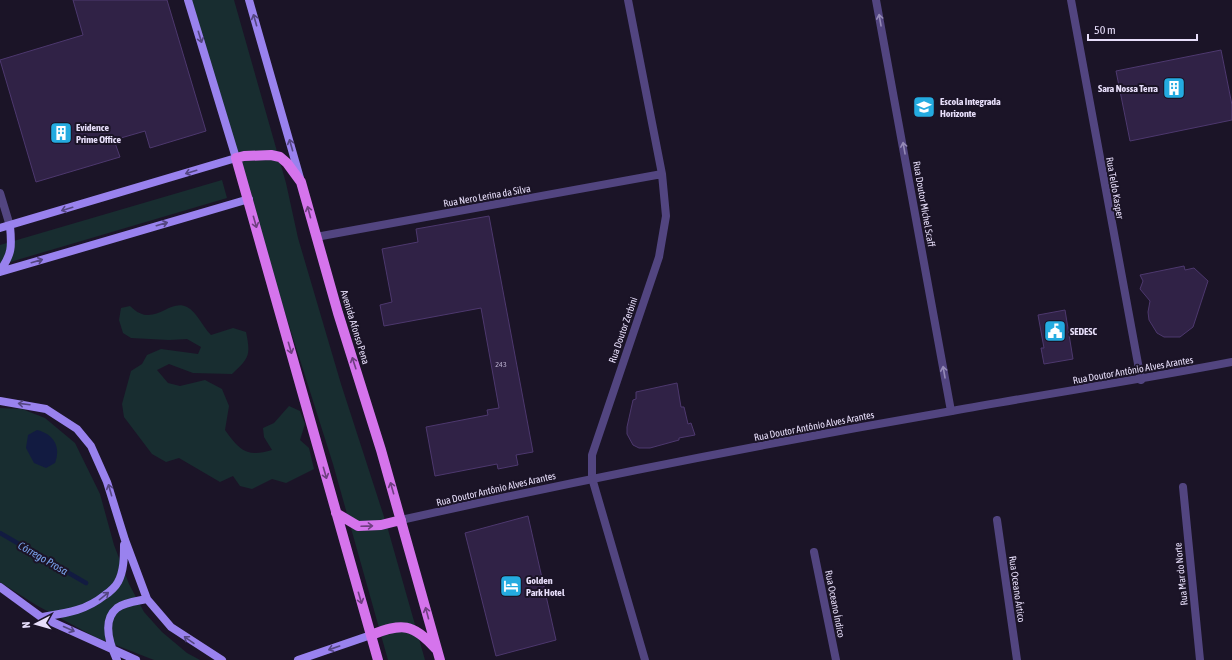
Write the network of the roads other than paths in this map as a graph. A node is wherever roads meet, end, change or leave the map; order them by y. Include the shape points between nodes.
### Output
1 (188, 0) edge
2 (249, 0) edge
3 (628, 0) edge
4 (876, 0) edge
5 (1071, 0) edge
6 (236, 158) junction
7 (662, 174) junction
8 (301, 182) junction
9 (0, 193) edge
10 (249, 199) junction
11 (10, 226) junction
12 (0, 228) edge
13 (316, 237) junction
14 (0, 272) edge
15 (1232, 362) edge
16 (1140, 380) junction
17 (0, 401) edge
18 (951, 411) junction
19 (592, 478) junction
20 (1182, 487) dead end
21 (336, 513) junction
22 (401, 520) junction
23 (997, 520) dead end
24 (125, 540) junction
25 (814, 552) dead end
26 (0, 587) edge
27 (147, 599) junction
28 (41, 617) junction
29 (371, 635) junction
30 (111, 648) junction
31 (438, 655) edge
32 (118, 660) edge
33 (136, 660) edge
34 (222, 660) edge
35 (298, 660) edge
36 (378, 660) edge
37 (646, 660) edge
38 (836, 660) edge
39 (1017, 660) edge
40 (1200, 660) edge

1 -> 6 main road
8 -> 2 main road, Avenida Afonso Pena
3 - 7 street, Rua Doutor Zerbini
18 -> 4 street, Rua Doutor Michel Scaff
5 - 16 street, Rua Teldo Kasper
6 - 8 main road via 271,155 280,157
6 - 10 main road
6 -> 11 main road
7 - 13 street, Rua Nero Lerina da Silva
7 - 19 street, Rua Doutor Zerbini via 666,216 659,257 592,455
13 -> 8 main road, Avenida Afonso Pena
9 - 11 street
14 -> 10 main road
10 -> 21 main road
11 - 12 main road
11 - 14 main road via 11,254
22 -> 13 main road, Avenida Afonso Pena
15 - 16 street, Rua Doutor Antônio Alves Arantes
16 - 18 street, Rua Doutor Antônio Alves Arantes
24 -> 17 main road via 107,482 91,446 76,429 46,408
18 - 19 street, Rua Doutor Antônio Alves Arantes
19 - 22 street, Rua Doutor Antônio Alves Arantes
19 - 37 street, Rua Doutor Zerbini
20 - 40 street, Rua Mar do Norte
21 -> 22 main road via 358,526 381,525
21 -> 29 main road
31 -> 22 main road, Avenida Afonso Pena
23 - 39 street, Rua Oceano Ártico
24 - 27 main road
28 -> 24 main road via 80,611 108,592 118,582 124,562
25 - 38 street, Rua Oceano Índico
26 - 28 main road
27 - 30 main road via 117,608 108,627
34 -> 27 main road via 171,627
28 -> 30 main road
29 - 31 main road via 385,630 408,628 422,634
29 -> 35 main road
29 - 36 main road
30 - 32 main road
30 - 33 main road

